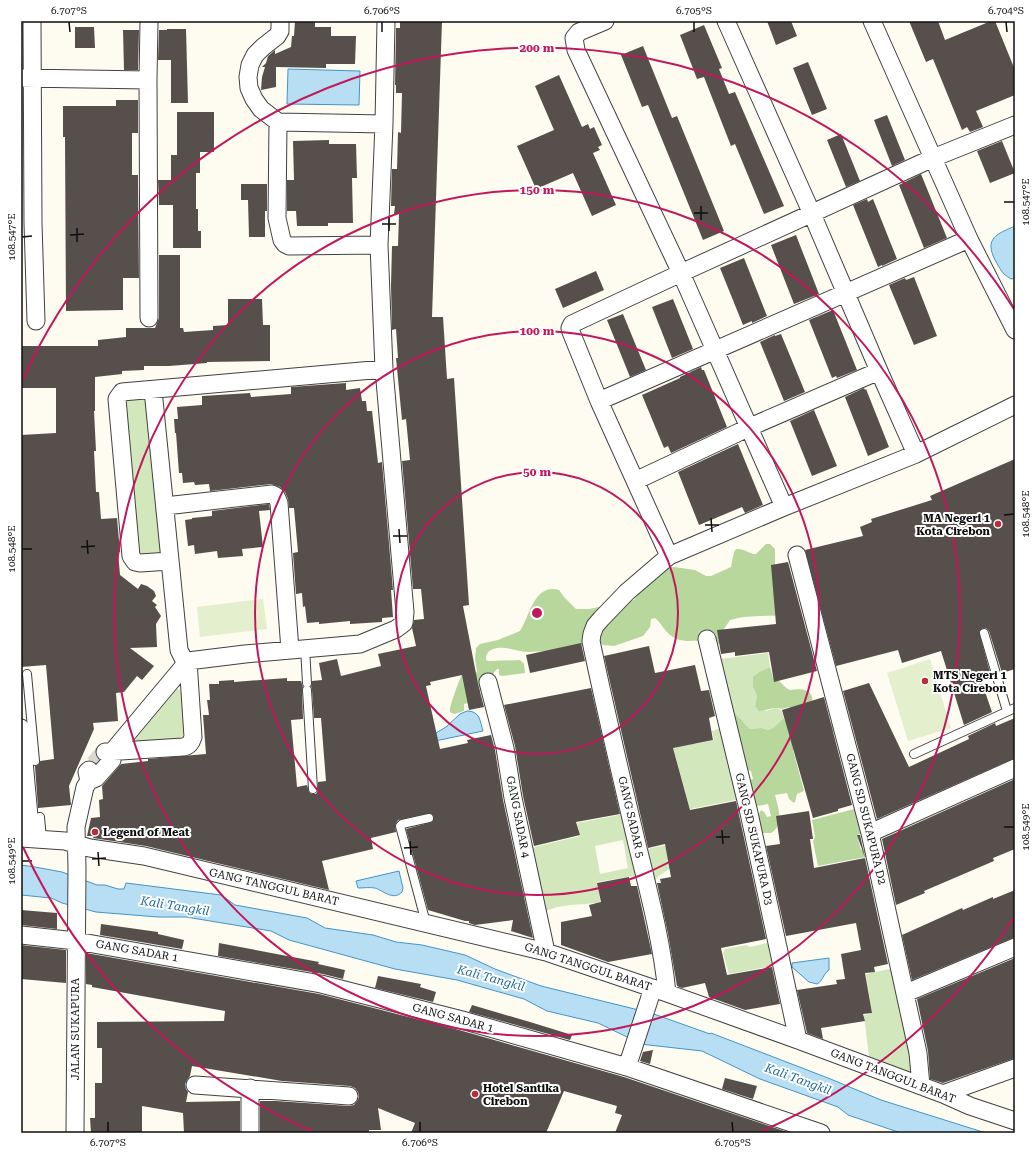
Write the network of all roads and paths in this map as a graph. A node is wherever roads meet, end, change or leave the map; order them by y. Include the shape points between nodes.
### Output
1 (32, 21) edge
2 (149, 21) edge
3 (280, 21) edge
4 (386, 21) edge
5 (605, 21) edge
6 (726, 21) edge
7 (872, 21) edge
8 (26, 78) edge
9 (148, 80) junction
10 (278, 122) junction
11 (384, 124) junction
12 (1015, 125) edge
13 (933, 158) junction
14 (812, 214) junction
15 (969, 239) junction
16 (379, 245) junction
17 (681, 273) junction
18 (845, 293) junction
19 (149, 318) dead end
20 (36, 321) dead end
21 (1015, 330) edge
22 (716, 351) junction
23 (384, 369) junction
24 (879, 371) junction
25 (153, 390) junction
26 (599, 401) junction
27 (1015, 405) edge
28 (750, 427) junction
29 (916, 454) junction
30 (635, 481) junction
31 (165, 506) junction
32 (784, 507) junction
33 (797, 555) dead end
34 (669, 556) junction
35 (170, 561) junction
36 (984, 633) dead end
37 (707, 639) dead end
38 (298, 649) junction
39 (188, 661) junction
40 (28, 674) dead end
41 (488, 682) dead end
42 (1011, 710) edge
43 (21, 728) edge
44 (914, 754) dead end
45 (103, 756) junction
46 (35, 761) dead end
47 (1015, 768) edge
48 (313, 789) dead end
49 (40, 818) dead end
50 (429, 818) dead end
51 (870, 833) junction
52 (31, 838) edge
53 (76, 844) junction
54 (426, 923) junction
55 (76, 933) junction
56 (21, 935) edge
57 (1015, 947) edge
58 (546, 952) junction
59 (657, 993) junction
60 (906, 993) junction
61 (798, 1040) junction
62 (628, 1063) junction
63 (1015, 1068) edge
64 (195, 1085) dead end
65 (922, 1086) junction
66 (250, 1088) junction
67 (943, 1094) junction
68 (349, 1096) dead end
69 (1015, 1121) edge
70 (818, 1132) edge
71 (75, 1133) edge
72 (250, 1133) edge

1 - 8 street
2 - 9 street
3 - 10 street via 280,31 255,55 248,77 254,99 261,109
4 - 11 street
5 - 17 street via 579,32 574,38 576,50
6 - 14 street
7 - 13 street
8 - 9 street
8 - 20 street
9 - 19 street
10 - 11 street
10 - 16 street via 277,218 285,244
11 - 16 street
12 - 13 street
13 - 14 street
13 - 15 street
14 - 17 street
14 - 18 street
15 - 18 street
15 - 21 street
16 - 23 street
17 - 22 street
17 - 26 street via 572,324 571,332
18 - 22 street
18 - 24 street
22 - 26 street
22 - 28 street
23 - 25 street
23 - 38 street via 404,623 360,644
24 - 28 street
24 - 29 street
25 - 31 street
25 - 35 street via 122,392 117,400 131,556 135,562 140,563
26 - 30 street
27 - 29 street
28 - 30 street
28 - 32 street
29 - 32 street
30 - 34 street
31 - 35 street
31 - 38 street via 272,494 276,496
32 - 34 street
33 - 51 street, GANG SD SUKAPURA D2
34 - 59 street, GANG SADAR 5 via 627,592 601,619 595,626 591,642 656,922 666,976
35 - 39 street via 179,650
36 - 42 lane
37 - 61 street, GANG SD SUKAPURA D3 via 749,813
38 - 39 street
38 - 48 lane via 307,686
39 - 45 street
39 - 45 street via 193,737 191,742 183,747
40 - 46 lane
41 - 58 street, GANG SADAR 4 via 506,753 513,798
42 - 44 lane
43 - 52 street
45 - 53 street, JALAN SUKAPURA via 112,760 96,778 89,780 79,811
47 - 51 street
49 - 52 lane
50 - 54 lane via 400,826
51 - 60 street, GANG SD SUKAPURA D2
52 - 53 street, GANG TANGGUL BARAT
53 - 54 street, GANG TANGGUL BARAT via 144,856
53 - 55 street, JALAN SUKAPURA
54 - 58 street, GANG TANGGUL BARAT
55 - 56 street, GANG SADAR 1
55 - 62 street, GANG SADAR 1 via 321,984
55 - 71 street, JALAN SUKAPURA
57 - 60 street
58 - 59 street, GANG TANGGUL BARAT
59 - 61 street, GANG TANGGUL BARAT
59 - 62 street
60 - 65 street, GANG SD SUKAPURA D2
61 - 65 street, GANG TANGGUL BARAT
62 - 70 street, GANG SADAR 1
63 - 67 street
64 - 66 street
65 - 67 street, GANG TANGGUL BARAT
66 - 68 street
66 - 72 street
67 - 69 street, GANG TANGGUL BARAT

